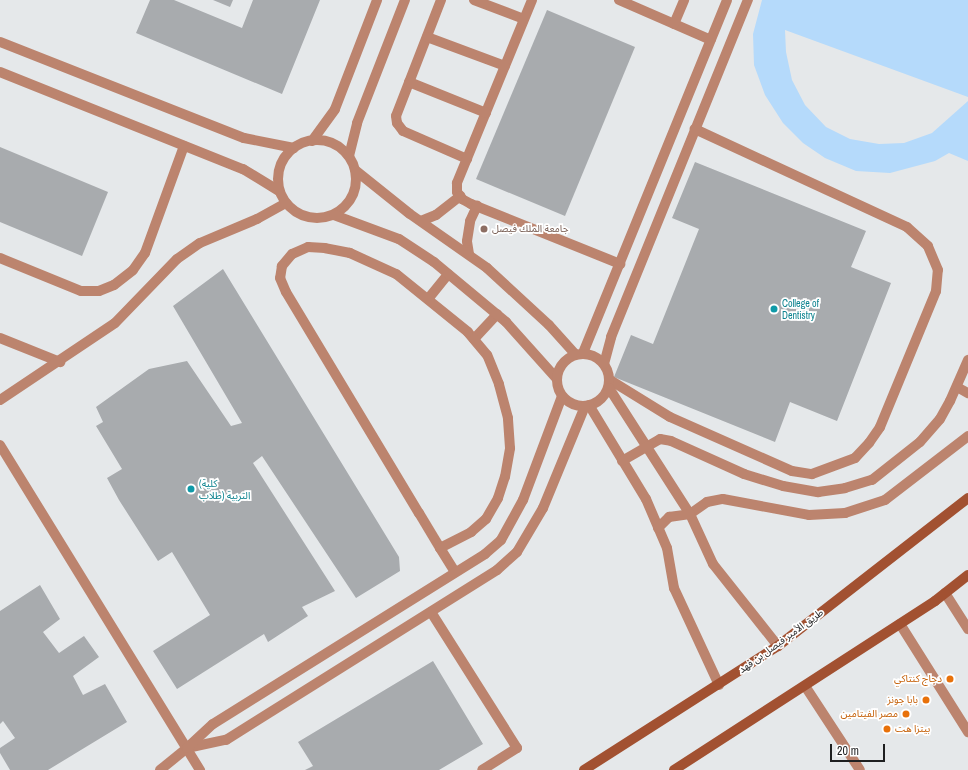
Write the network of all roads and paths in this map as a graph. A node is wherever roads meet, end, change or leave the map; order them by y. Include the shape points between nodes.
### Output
1 (377, 0) edge
2 (405, 0) edge
3 (441, 0) edge
4 (474, 0) edge
5 (532, 0) edge
6 (684, 0) edge
7 (727, 0) edge
8 (748, 0) edge
9 (626, 1) edge
10 (524, 19) junction
11 (674, 24) junction
12 (427, 37) junction
13 (711, 40) junction
14 (0, 42) edge
15 (505, 66) junction
16 (0, 72) edge
17 (409, 82) junction
18 (486, 113) junction
19 (695, 130) junction
20 (312, 141) junction
21 (184, 146) junction
22 (294, 148) junction
23 (349, 156) junction
24 (467, 159) junction
25 (355, 170) junction
26 (279, 191) junction
27 (460, 196) junction
28 (286, 203) junction
29 (477, 206) junction
30 (334, 215) junction
31 (421, 221) junction
32 (469, 254) junction
33 (0, 258) edge
34 (620, 264) junction
35 (448, 274) junction
36 (428, 300) junction
37 (497, 314) junction
38 (0, 338) edge
39 (474, 339) junction
40 (579, 354) junction
41 (968, 360) edge
42 (60, 362) junction
43 (604, 364) junction
44 (557, 379) junction
45 (609, 384) junction
46 (956, 387) junction
47 (968, 393) edge
48 (562, 396) junction
49 (0, 400) edge
50 (587, 405) junction
51 (968, 436) edge
52 (0, 445) edge
53 (648, 446) junction
54 (622, 461) junction
55 (968, 498) edge
56 (690, 514) junction
57 (658, 528) junction
58 (440, 548) junction
59 (455, 572) junction
60 (968, 575) edge
61 (945, 593) junction
62 (431, 612) junction
63 (900, 624) junction
64 (968, 629) edge
65 (778, 646) junction
66 (719, 685) junction
67 (805, 686) junction
68 (968, 732) edge
69 (187, 748) junction
70 (160, 770) edge
71 (200, 770) edge
72 (482, 770) edge
73 (584, 770) edge
74 (674, 770) edge
75 (860, 770) edge

1 - 20 street via 334,109
2 - 23 street via 357,123
3 - 12 street
4 - 10 street
5 - 10 street
6 - 11 street
7 - 13 street
8 - 19 street
9 - 11 street
10 - 15 street
11 - 13 street
12 - 15 street
12 - 17 street
13 - 34 street
14 - 22 street via 244,138
15 - 18 street
16 - 21 street
17 - 18 street
17 - 24 street via 396,116 397,123 403,131
18 - 24 street
19 - 43 street via 611,337
19 - 45 street via 907,227 928,246 938,270 936,291 880,427 855,458 812,474 792,471 670,417
20 - 22 street
20 - 23 street via 329,141
21 - 26 street via 243,170
21 - 33 street via 145,253 133,270 114,285 99,291 82,291
22 - 26 street via 280,167
23 - 25 street
24 - 27 street via 457,183
25 - 30 street via 355,192 349,203
25 - 31 street
26 - 28 street
27 - 29 street
27 - 31 street via 436,215
28 - 30 street via 305,217 318,219
28 - 42 street via 200,244 177,259 115,323
29 - 32 street via 470,221 467,241
29 - 34 street
30 - 35 street via 399,240
31 - 32 street
32 - 40 street via 520,297
34 - 40 street
35 - 36 street
35 - 37 street
36 - 39 street
36 - 58 street via 396,274 350,252 308,247 292,254 282,266 280,278 286,292
37 - 39 street
37 - 44 street via 537,354
38 - 42 street
39 - 58 street via 487,355 499,384 508,418 510,448 498,498 486,519 471,532
40 - 43 street via 591,354
40 - 44 street via 562,364
41 - 46 street
42 - 49 street
43 - 45 street
44 - 48 street
45 - 50 street via 599,401
45 - 53 street
46 - 47 street
46 - 53 street via 940,420 901,459 872,480 845,488 818,492 783,486 744,474 671,441 660,439
48 - 50 street via 576,405
48 - 59 street via 513,521 501,540 485,554
50 - 54 street
50 - 62 street via 543,508 517,552 497,570
51 - 56 street via 884,500 845,513 809,515 724,499 707,502
52 - 69 street
53 - 54 street
53 - 56 street
54 - 57 street via 646,499
55 - 65 main road, طريق الأمير فيصل بن فهد
56 - 57 street via 669,517
56 - 65 street via 713,564
57 - 66 street via 667,548 674,588
58 - 59 street
59 - 69 street via 213,724
60 - 61 main road
61 - 63 main road
61 - 64 street
62 - 69 street via 226,740
62 - 72 street via 517,748
63 - 67 main road
63 - 68 street
65 - 66 main road, طريق الأمير فيصل بن فهد
66 - 73 main road, طريق الأمير فيصل بن فهد
67 - 74 main road
67 - 75 street
69 - 70 street
69 - 71 street

